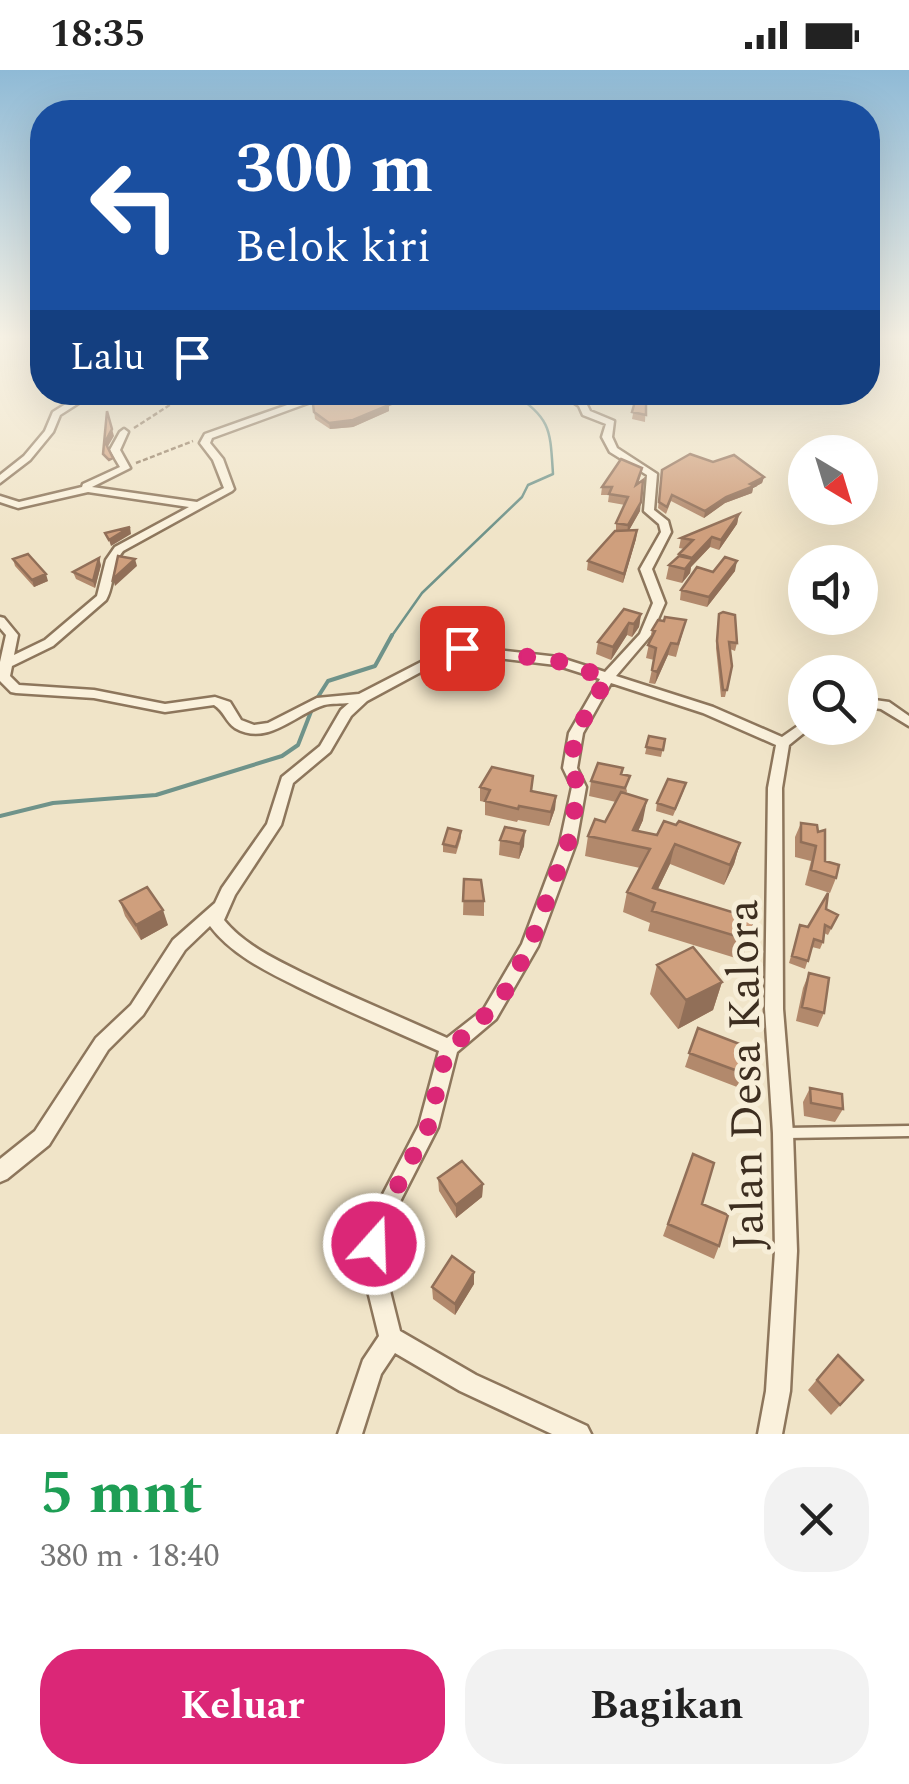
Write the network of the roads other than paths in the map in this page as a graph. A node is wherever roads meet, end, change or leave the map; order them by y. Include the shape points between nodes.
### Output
1 (71, 405) edge
2 (294, 405) edge
3 (583, 405) edge
4 (124, 432) road end
5 (0, 480) edge
6 (74, 489) junction
7 (0, 499) edge
8 (196, 505) junction
9 (0, 620) edge
10 (7, 663) junction
11 (607, 678) junction
12 (362, 698) junction
13 (878, 704) edge
14 (909, 722) edge
15 (788, 740) edge
16 (783, 744) junction
17 (218, 909) junction
18 (449, 1047) junction
19 (909, 1131) edge
20 (784, 1132) junction
21 (0, 1172) edge
22 (391, 1338) junction
23 (350, 1434) edge
24 (579, 1434) edge
25 (770, 1434) edge

1 - 5 street via 56,414 28,458
2 - 8 street via 205,440 230,487
3 - 11 street via 586,413 611,423 612,450 650,470 650,511 666,532 646,569 660,603 655,617
4 - 6 street via 115,450 125,468
6 - 7 street via 18,505
6 - 8 street
8 - 10 street via 113,554 102,598 49,643
9 - 10 street via 12,635
10 - 12 street via 3,676 16,689 166,708 216,701 253,730 322,701
11 - 12 street via 558,661 462,648
11 - 16 street via 708,710
11 - 18 street via 576,733 570,768 579,787 568,843 530,946 490,1014
12 - 17 street via 325,750 287,781 274,825
13 - 14 street
15 - 16 street
16 - 20 street, Jalan Desa Kalora via 775,788 774,1009
17 - 18 street via 218,930 231,941
17 - 21 street via 179,945 138,1010 102,1044 42,1138
18 - 22 street via 428,1127 378,1224 374,1271
19 - 20 lane
20 - 25 street, Jalan Desa Kalora via 786,1251
22 - 23 street via 370,1368
22 - 24 street via 468,1384

